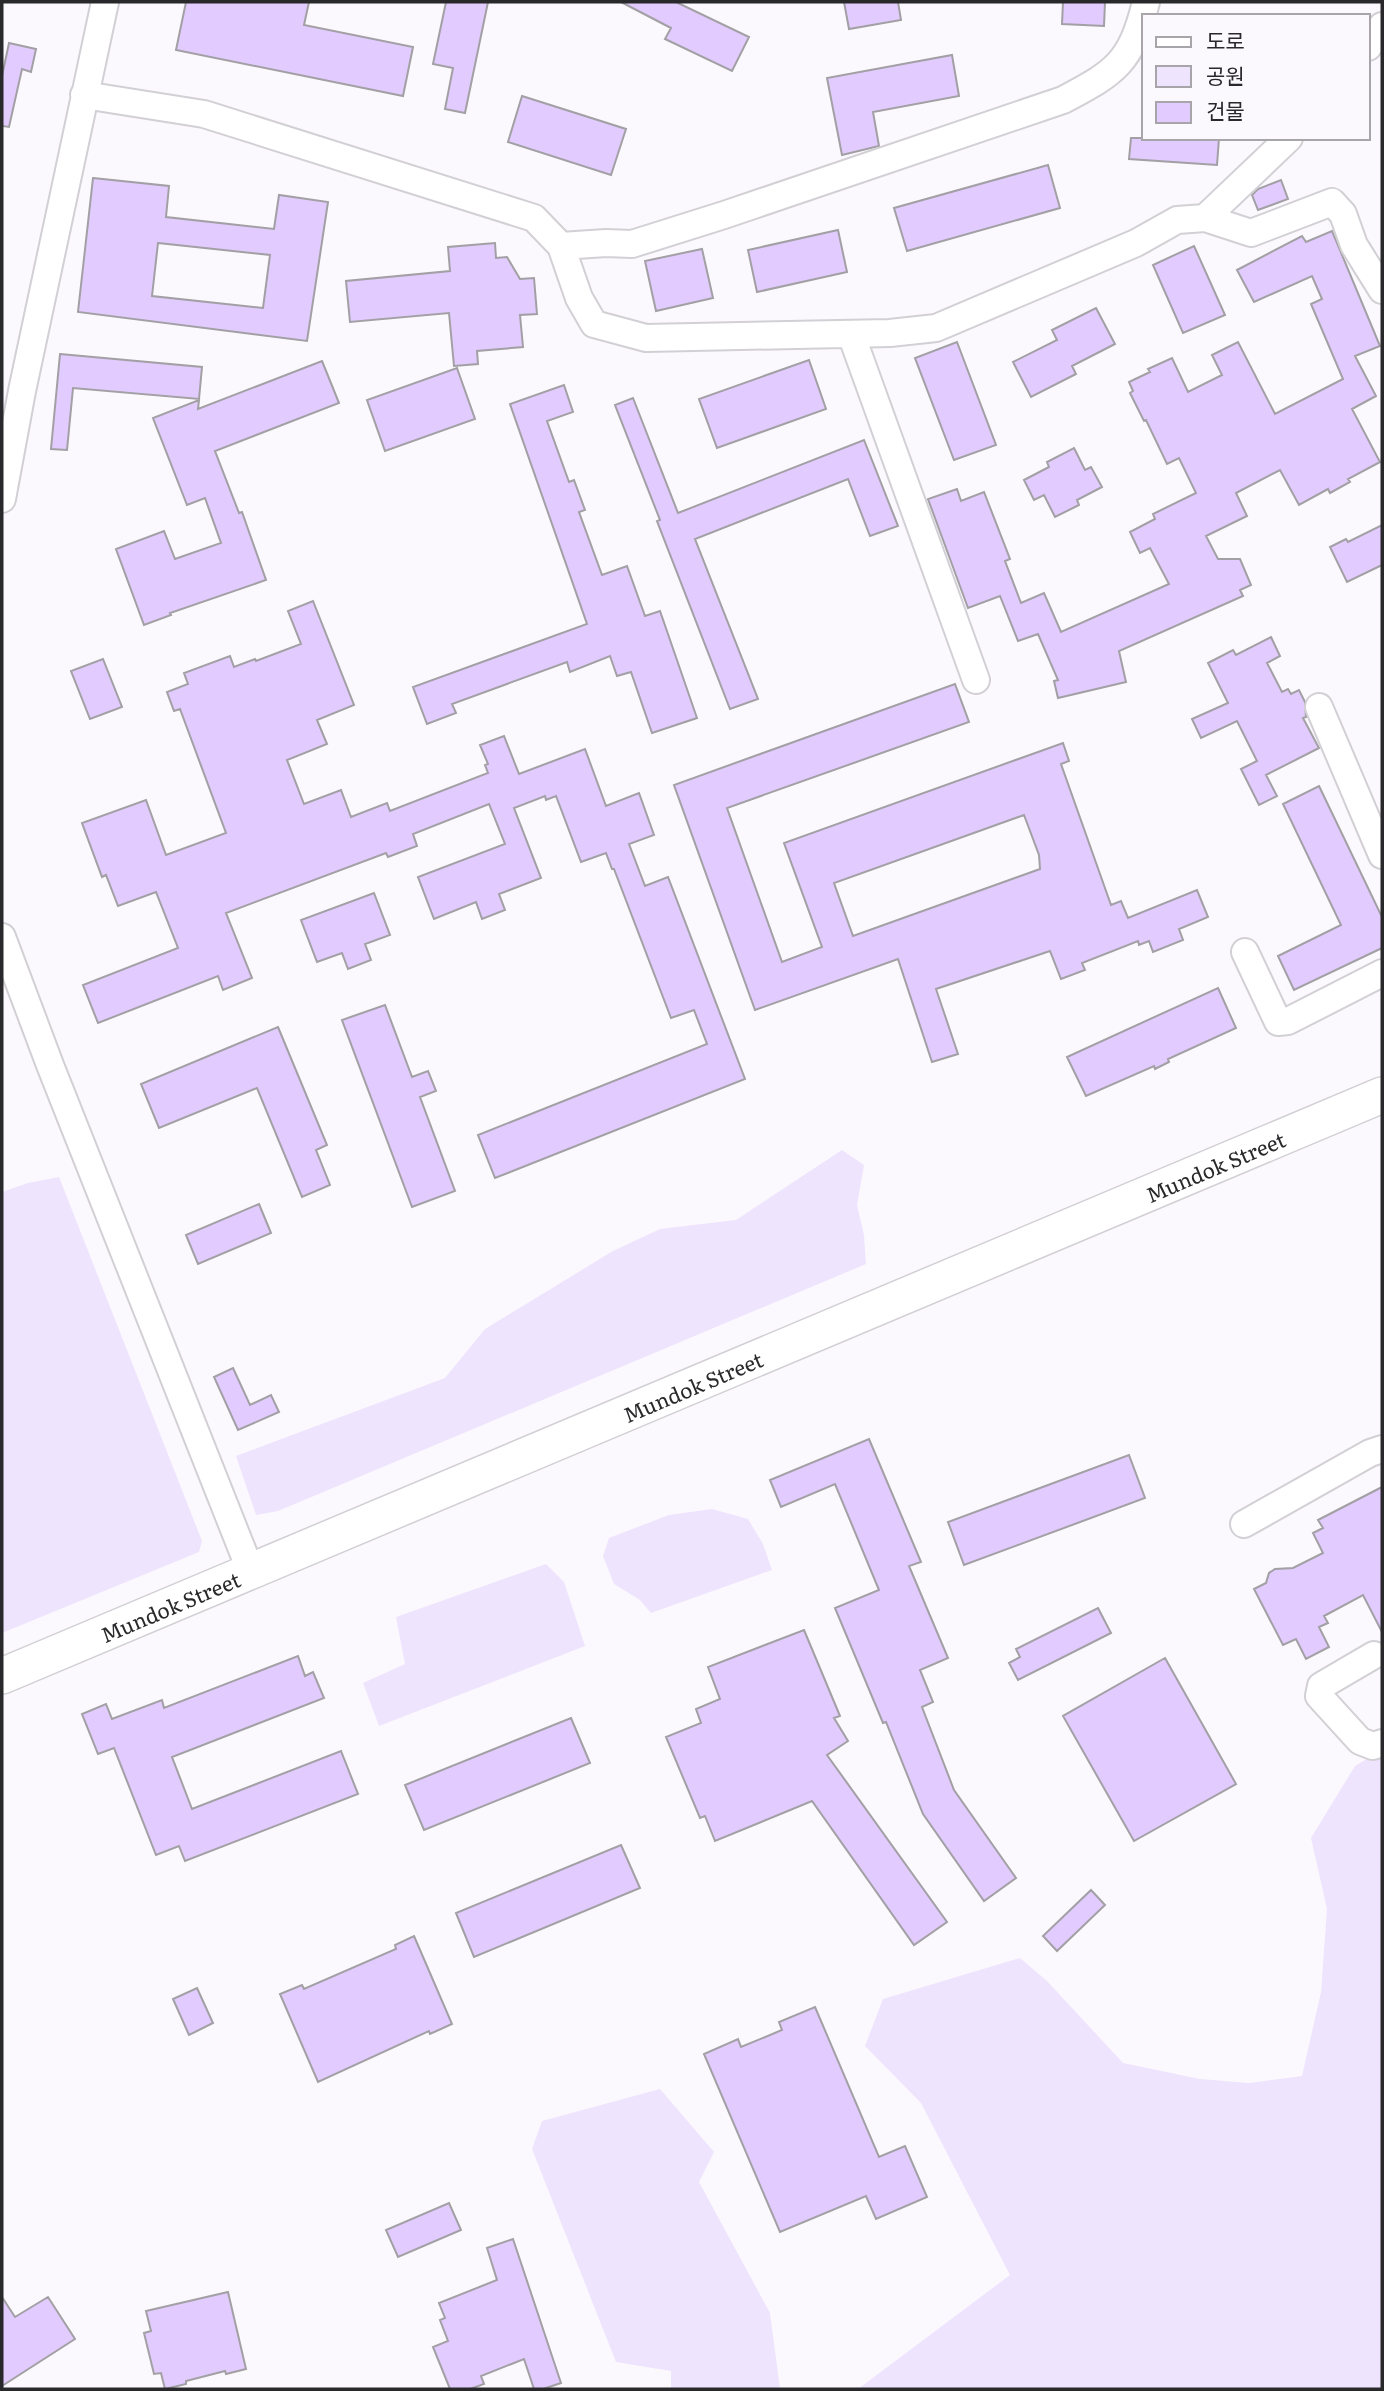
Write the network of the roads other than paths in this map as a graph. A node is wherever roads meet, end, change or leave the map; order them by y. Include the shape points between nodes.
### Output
1 (105, 2) edge
2 (1142, 18) edge
3 (1382, 26) edge
4 (1370, 44) edge
5 (84, 95) junction
6 (1287, 140) edge
7 (1205, 218) junction
8 (561, 246) junction
9 (1382, 290) edge
10 (851, 334) junction
11 (2, 499) edge
12 (976, 680) dead end
13 (1319, 707) dead end
14 (1382, 855) edge
15 (2, 937) edge
16 (1245, 951) dead end
17 (1382, 973) edge
18 (1382, 1096) edge
19 (1382, 1449) edge
20 (1244, 1524) dead end
21 (251, 1572) junction
22 (1374, 1655) dead end
23 (2, 1676) edge
24 (1382, 1743) edge

1 - 5 street
2 - 8 street via 1130,50 1116,68 1063,100 632,244
3 - 4 street
5 - 8 street via 204,114 534,218
5 - 11 street
6 - 7 street
7 - 9 street via 1251,233 1332,202 1343,214 1354,245
7 - 10 street via 1177,220 1136,243 936,328
8 - 10 street via 579,298 594,324 646,338
10 - 12 street
13 - 14 street
15 - 21 street
16 - 17 street via 1278,1022
18 - 21 main road, Mundok Street
19 - 20 street
21 - 23 main road, Mundok Street
22 - 24 street via 1321,1686 1319,1696 1360,1741 1373,1746

